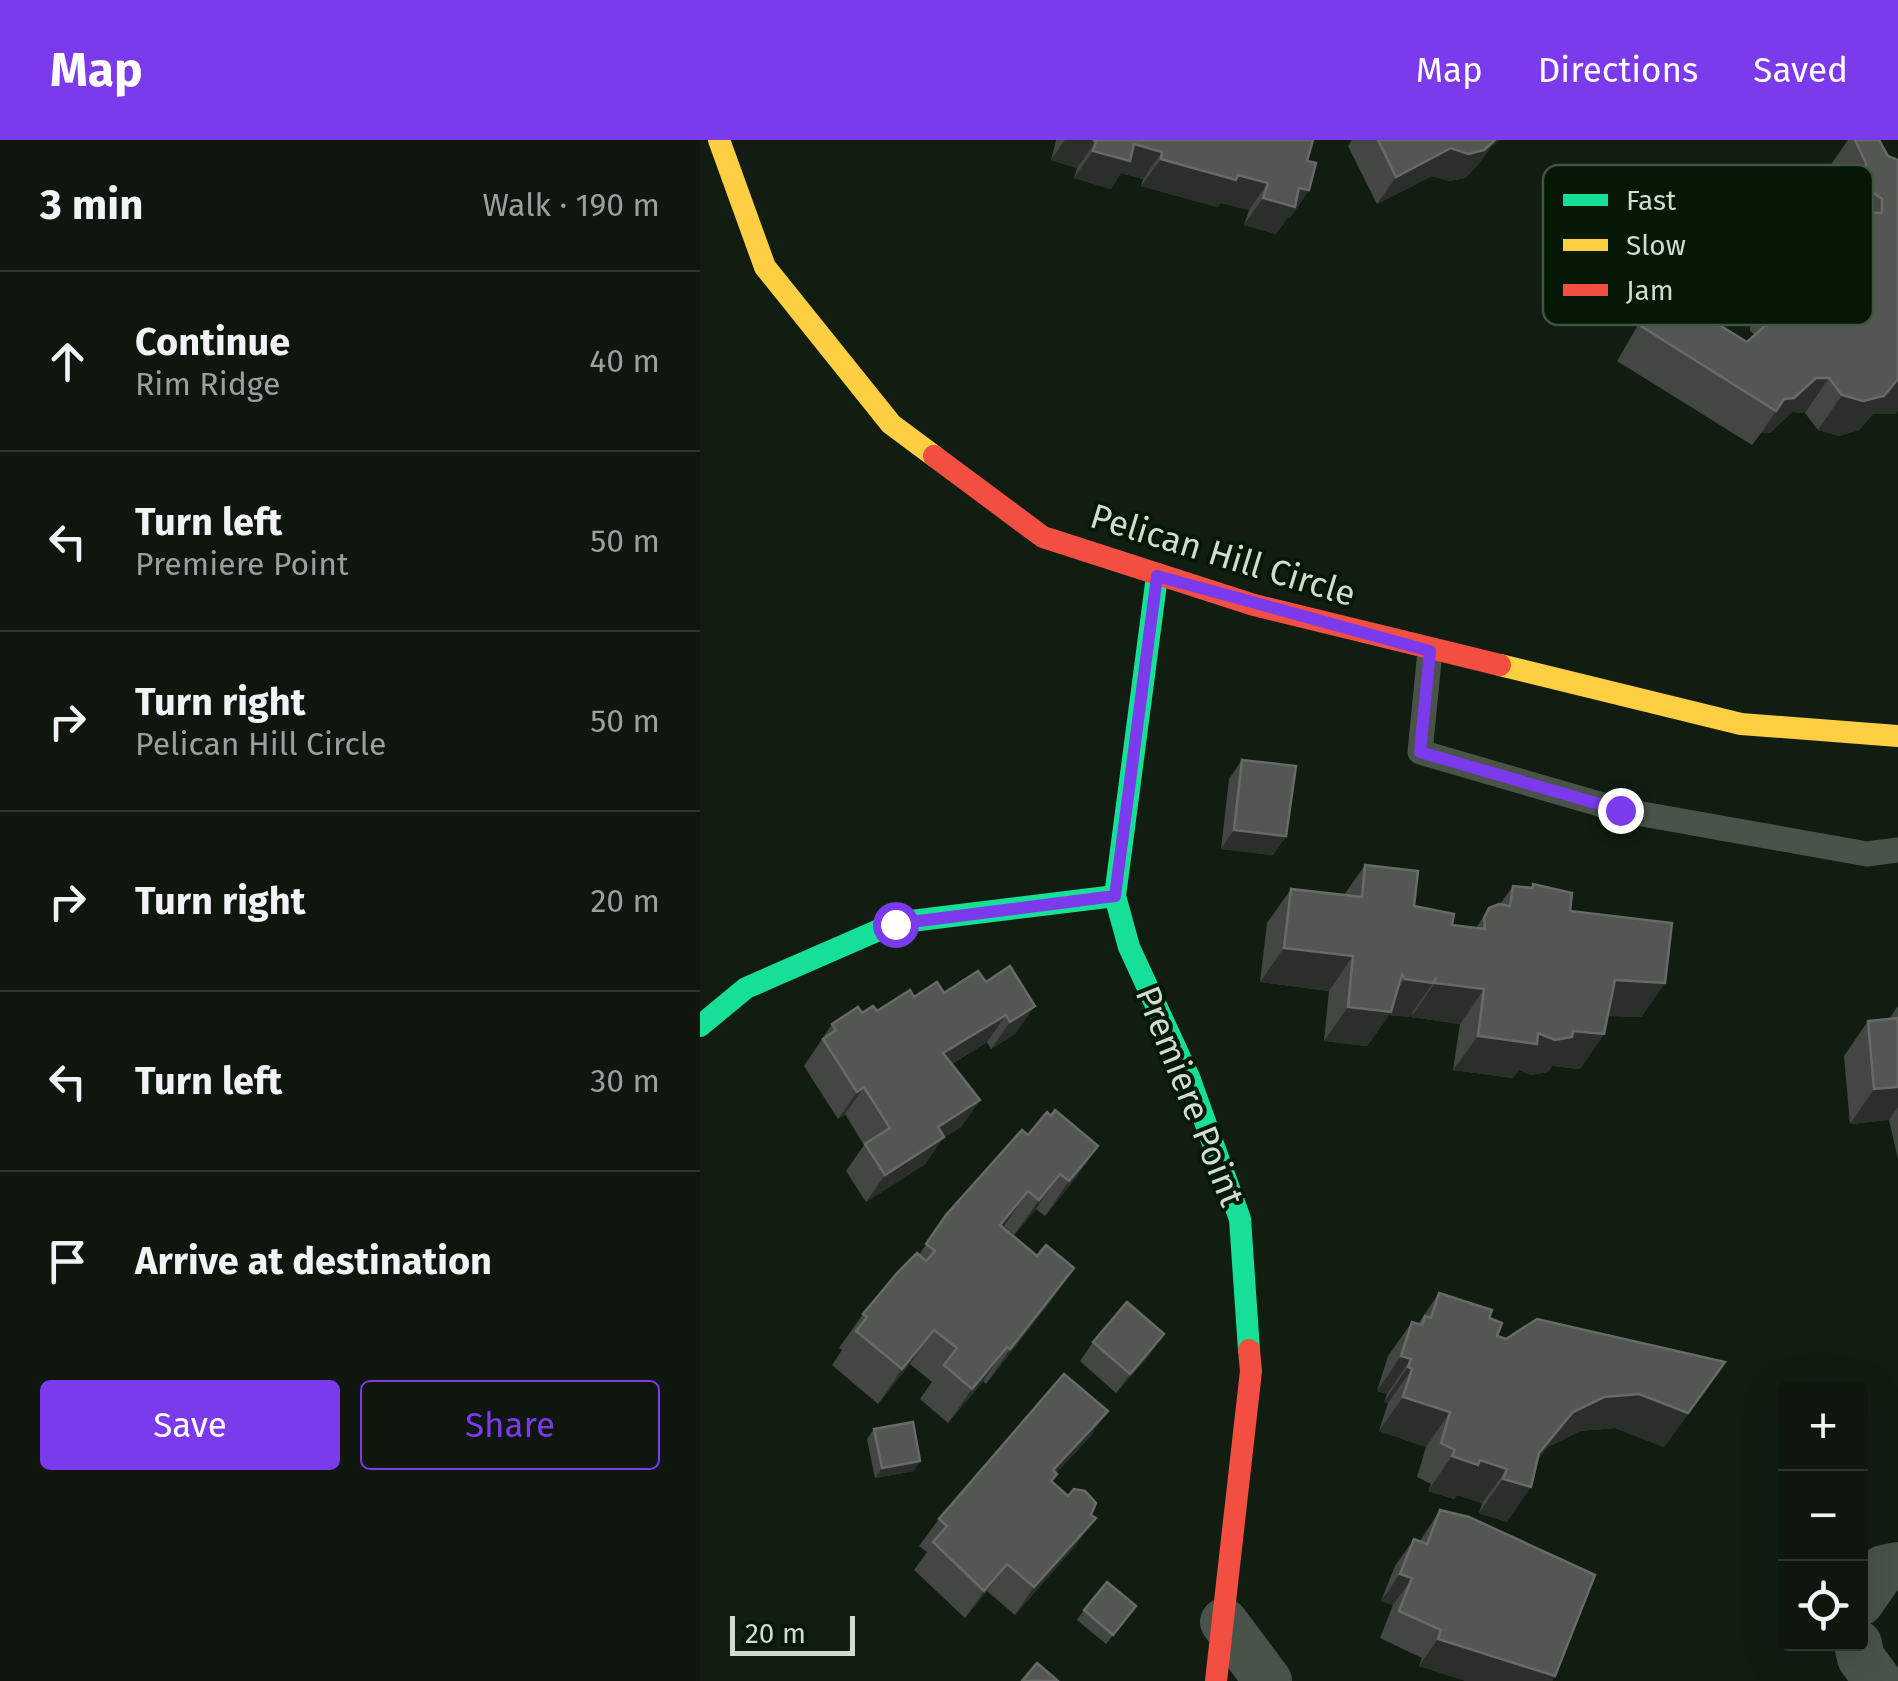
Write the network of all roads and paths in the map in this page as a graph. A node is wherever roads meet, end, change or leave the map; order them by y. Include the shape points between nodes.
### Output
1 (719, 140) edge
2 (1157, 576) junction
3 (1430, 651) junction
4 (1898, 736) edge
5 (1898, 850) edge
6 (1115, 896) junction
7 (700, 1026) edge
8 (1898, 1566) edge
9 (1868, 1590) edge
10 (1224, 1622) junction
11 (1860, 1651) edge
12 (1216, 1681) edge
13 (1268, 1681) edge
14 (1878, 1681) edge

1 - 2 street, Pelican Hill Circle via 765,266 890,424 1043,537
2 - 3 street, Pelican Hill Circle
2 - 6 street, Premiere Point
3 - 4 street, Pelican Hill Circle via 1741,724
3 - 5 lane via 1420,752 1620,810 1868,854
6 - 7 street via 895,924 746,988
6 - 10 street, Premiere Point via 1129,947 1189,1077 1240,1219 1251,1371
8 - 9 street via 1883,1568
10 - 12 street, Premiere Point
10 - 13 street
11 - 14 street

